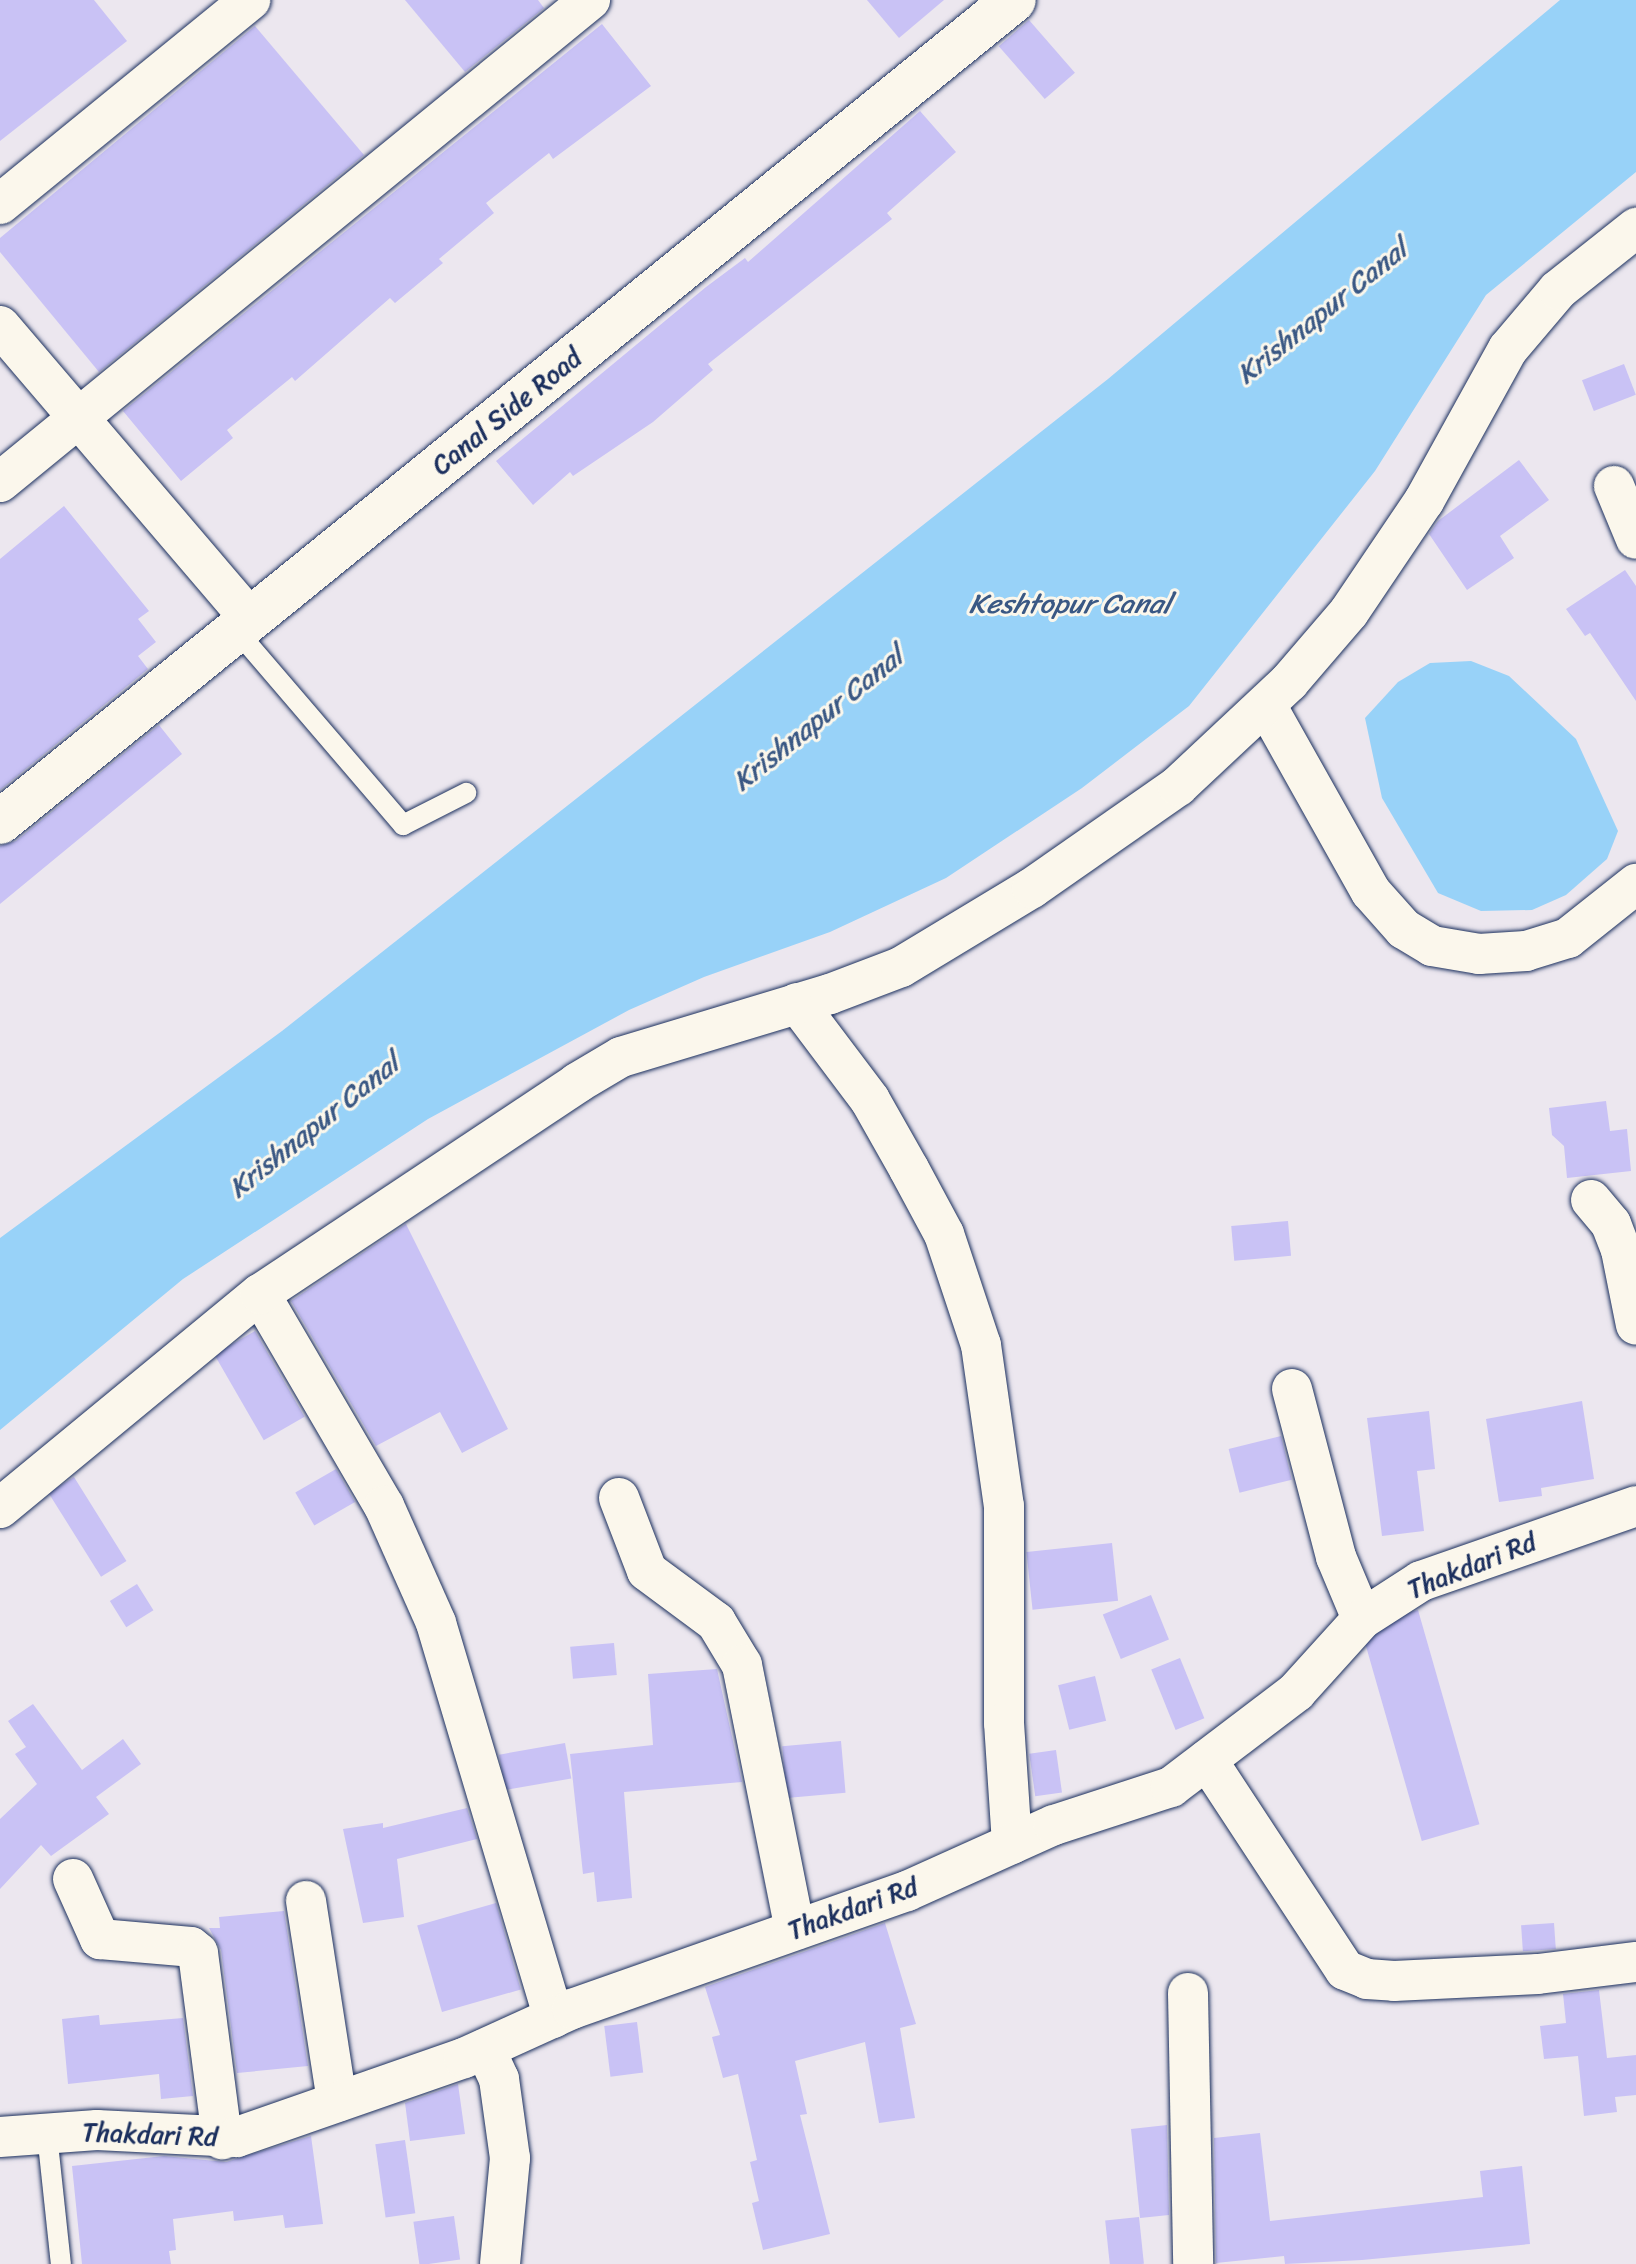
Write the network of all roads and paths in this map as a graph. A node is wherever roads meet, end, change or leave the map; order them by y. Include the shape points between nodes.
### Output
1 (250, 0) edge
2 (590, 0) edge
3 (1014, 0) edge
4 (0, 204) edge
5 (1636, 228) edge
6 (0, 326) edge
7 (80, 415) junction
8 (0, 482) edge
9 (1614, 486) dead end
10 (1636, 539) edge
11 (243, 624) junction
12 (1266, 705) junction
13 (466, 793) dead end
14 (0, 822) edge
15 (1636, 884) edge
16 (797, 1003) junction
17 (640, 1033) dead end
18 (577, 1083) junction
19 (1591, 1200) dead end
20 (260, 1294) junction
21 (1636, 1325) edge
22 (1292, 1389) dead end
23 (619, 1498) dead end
24 (1636, 1506) edge
25 (0, 1508) edge
26 (1362, 1619) junction
27 (1207, 1760) junction
28 (1012, 1844) junction
29 (73, 1879) dead end
30 (306, 1901) dead end
31 (795, 1930) junction
32 (1636, 1962) edge
33 (1188, 1993) dead end
34 (554, 2018) junction
35 (485, 2049) junction
36 (337, 2102) junction
37 (47, 2134) junction
38 (0, 2137) edge
39 (222, 2139) junction
40 (61, 2264) edge
41 (500, 2264) edge
42 (1193, 2264) edge

1 - 4 street
2 - 7 street
3 - 11 street, Canal Side Road
5 - 12 street via 1558,290 1508,349 1424,501 1349,612
6 - 7 street
7 - 8 street
7 - 11 street
9 - 10 street
11 - 13 lane via 403,825
11 - 14 street, Canal Side Road
12 - 15 street via 1371,892 1404,929 1432,946 1479,954 1526,951 1568,938
12 - 16 street via 1178,786 957,936 901,967
16 - 18 street via 621,1057
16 - 28 street via 870,1100 944,1234 981,1345 1004,1506 1004,1723
17 - 18 lane
18 - 20 street
19 - 21 street via 1611,1224 1621,1250
20 - 25 street
20 - 34 street via 384,1506 436,1623
22 - 26 street via 1336,1557
23 - 31 street via 647,1571 716,1622 742,1665
24 - 26 street, Thakdari Rd via 1421,1581
26 - 27 street, Thakdari Rd via 1296,1692
27 - 28 street, Thakdari Rd via 1171,1787
27 - 32 street via 1345,1970 1394,1981 1538,1974
28 - 31 street, Thakdari Rd via 907,1891
29 - 39 street via 100,1939 191,1947 198,1953
30 - 36 street
31 - 34 street, Thakdari Rd
33 - 42 street
34 - 35 street, Thakdari Rd
35 - 36 street, Thakdari Rd
35 - 41 street via 499,2079 510,2158
36 - 39 street, Thakdari Rd
37 - 38 street, Thakdari Rd
37 - 39 street, Thakdari Rd via 97,2130
37 - 40 lane

